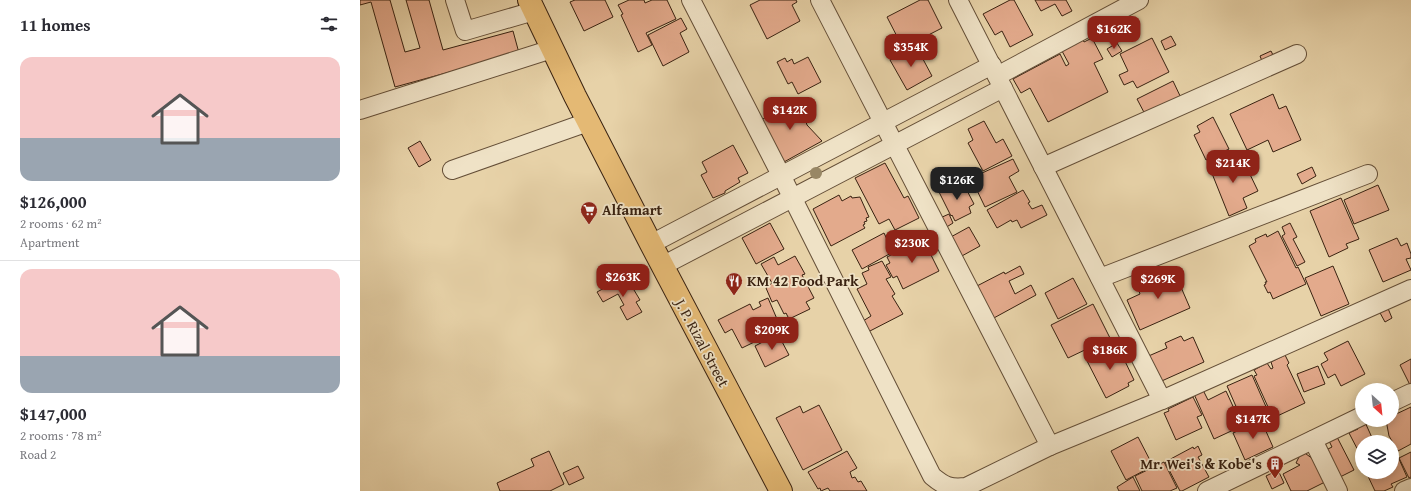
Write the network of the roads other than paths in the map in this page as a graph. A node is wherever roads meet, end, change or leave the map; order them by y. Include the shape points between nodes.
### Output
1 (455, 0) edge
2 (691, 0) edge
3 (820, 0) edge
4 (958, 0) edge
5 (1139, 0) edge
6 (531, 6) edge
7 (552, 49) junction
8 (1297, 54) dead end
9 (997, 76) junction
10 (360, 110) edge
11 (588, 122) junction
12 (883, 122) junction
13 (896, 144) junction
14 (1043, 167) junction
15 (452, 170) dead end
16 (1368, 174) dead end
17 (782, 175) junction
18 (792, 198) junction
19 (651, 244) junction
20 (662, 266) junction
21 (1100, 278) junction
22 (1411, 289) edge
23 (1411, 393) edge
24 (1399, 399) edge
25 (1162, 400) junction
26 (1355, 419) edge
27 (1313, 440) junction
28 (1050, 446) junction
29 (1411, 488) edge
30 (778, 490) edge
31 (1207, 491) edge
32 (1338, 491) edge
33 (1404, 491) edge

1 - 6 street via 464,31
2 - 17 street
3 - 12 street
4 - 9 street
5 - 9 street
6 - 7 main road, J. P. Rizal Street
7 - 10 street
7 - 11 main road, J. P. Rizal Street
8 - 14 street
9 - 12 street
9 - 13 street
9 - 14 street
11 - 15 street
11 - 19 main road, J. P. Rizal Street
12 - 13 street
12 - 17 street
13 - 18 street
13 - 28 street
14 - 21 street
16 - 21 street
17 - 18 street
17 - 19 street
18 - 20 street
18 - 28 street via 932,476 955,489 966,488
19 - 20 main road, J. P. Rizal Street
20 - 30 main road, J. P. Rizal Street
21 - 25 street
22 - 25 street
23 - 24 street
25 - 28 street
26 - 27 street
27 - 31 street
27 - 32 street
29 - 33 street

